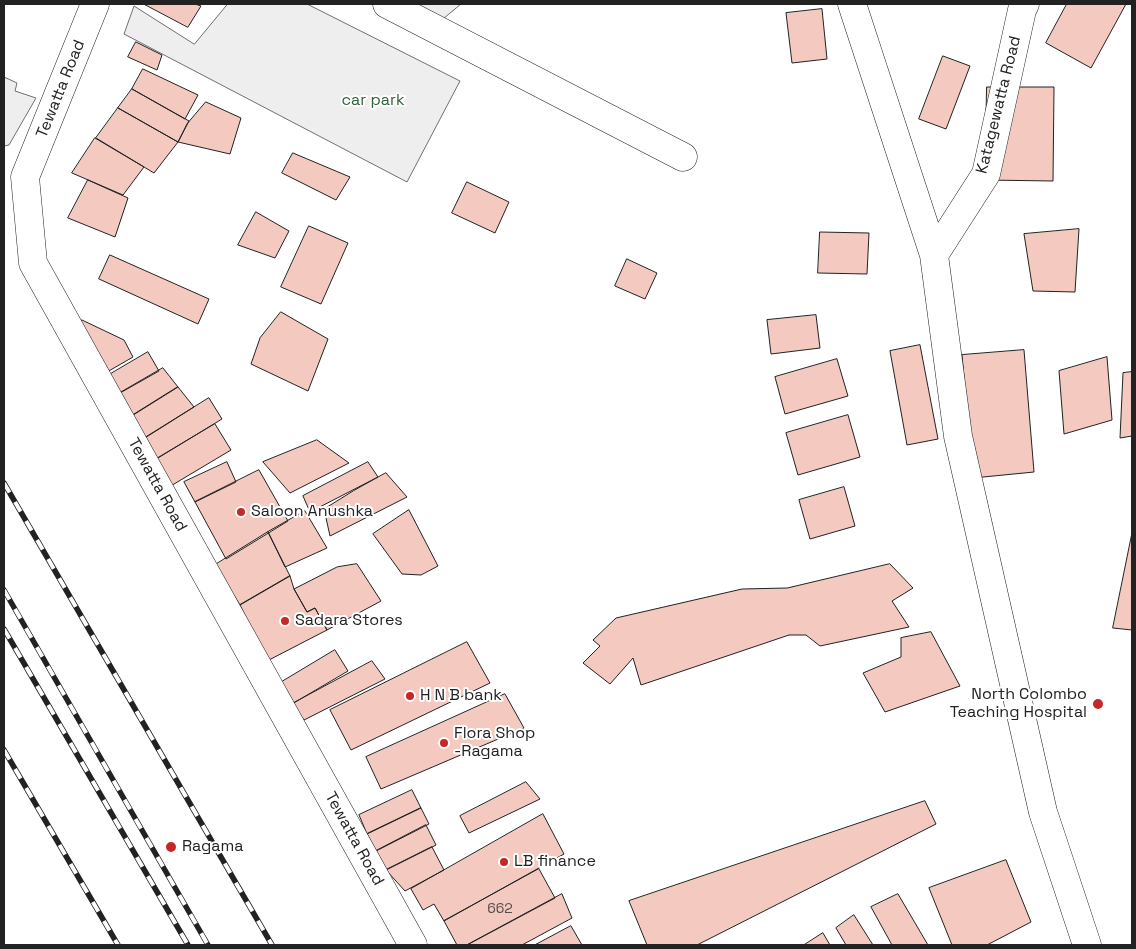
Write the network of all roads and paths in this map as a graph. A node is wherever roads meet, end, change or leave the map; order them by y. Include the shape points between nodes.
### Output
1 (95, 4) edge
2 (387, 4) edge
3 (852, 4) edge
4 (1025, 4) edge
5 (683, 157) dead end
6 (934, 255) junction
7 (413, 945) edge
8 (1087, 945) edge

1 - 7 street, Tewatta Road via 25,177 33,262
2 - 5 street
3 - 6 street
4 - 6 street, Katagewatta Road via 986,174
6 - 8 street via 958,436 1043,812

